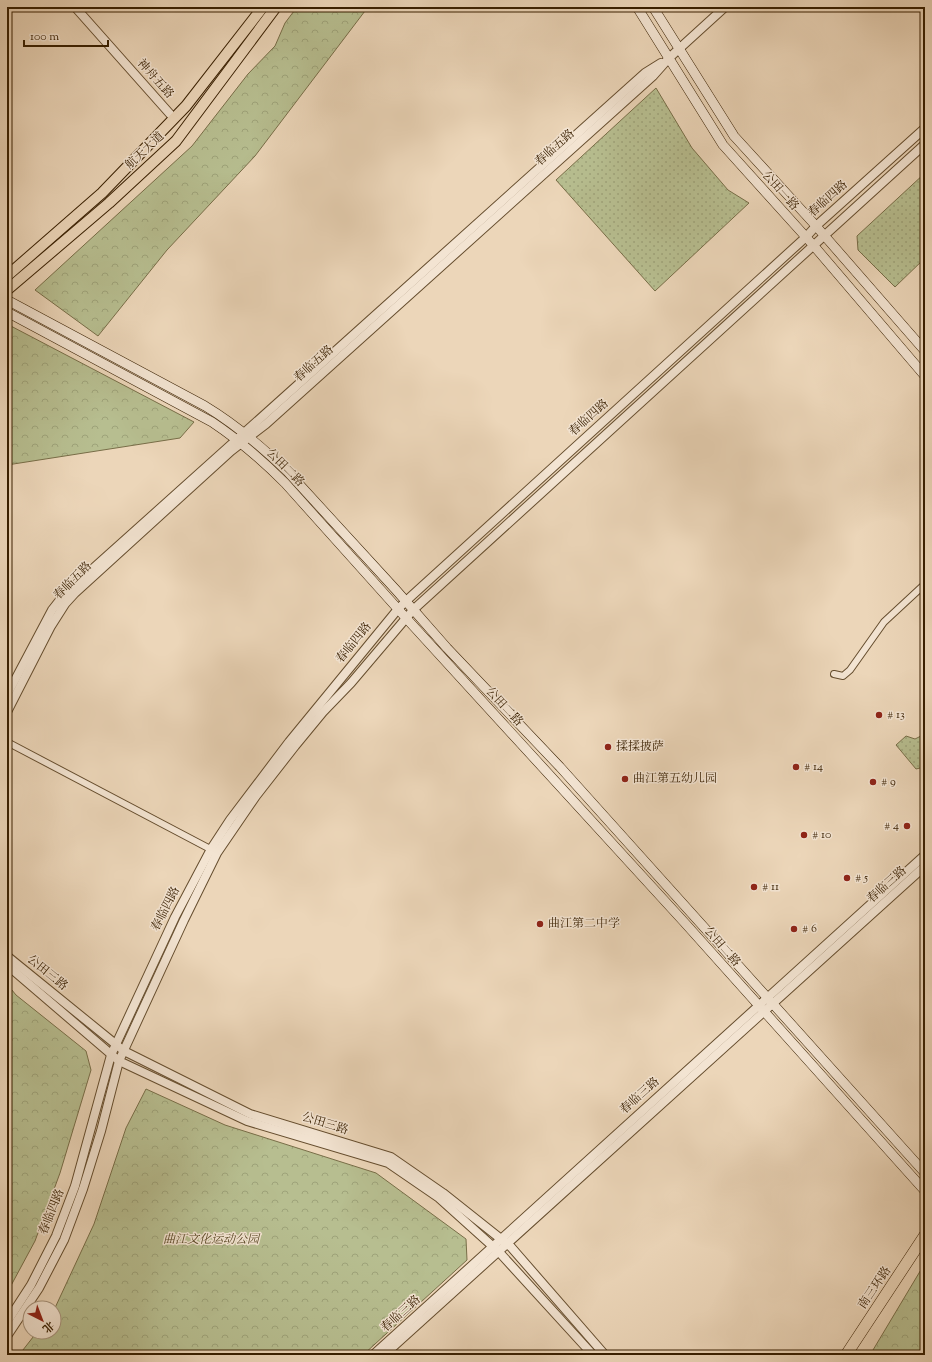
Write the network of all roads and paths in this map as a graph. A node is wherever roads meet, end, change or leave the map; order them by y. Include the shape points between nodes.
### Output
1 (75, 7) edge
2 (263, 7) edge
3 (276, 7) edge
4 (637, 7) edge
5 (653, 7) edge
6 (725, 7) edge
7 (679, 49) junction
8 (669, 58) junction
9 (170, 114) dead end
10 (925, 128) edge
11 (925, 144) edge
12 (816, 226) junction
13 (824, 236) junction
14 (806, 237) junction
15 (814, 246) junction
16 (7, 276) edge
17 (7, 290) edge
18 (7, 300) edge
19 (7, 312) edge
20 (925, 351) edge
21 (925, 376) edge
22 (243, 438) junction
23 (925, 584) edge
24 (406, 601) junction
25 (398, 609) junction
26 (413, 610) junction
27 (406, 618) junction
28 (834, 674) dead end
29 (7, 695) edge
30 (7, 712) edge
31 (7, 742) edge
32 (214, 851) junction
33 (925, 855) edge
34 (925, 866) edge
35 (7, 956) edge
36 (7, 965) edge
37 (770, 1000) junction
38 (760, 1009) junction
39 (116, 1045) junction
40 (124, 1051) junction
41 (111, 1055) junction
42 (119, 1061) junction
43 (925, 1173) edge
44 (925, 1191) edge
45 (925, 1235) edge
46 (504, 1242) junction
47 (496, 1249) junction
48 (7, 1322) edge
49 (7, 1336) edge
50 (373, 1355) edge
51 (384, 1355) edge
52 (593, 1355) edge
53 (605, 1355) edge
54 (846, 1355) edge

1 - 9 street, 神舟五路
2 - 16 main road, 航天大道 via 186,106 102,192
3 - 17 main road, 航天大道 via 176,141 109,203
4 - 8 main road, 公田一路
5 - 7 main road, 公田一路
6 - 7 street, 春临五路
7 - 8 street, 春临五路
7 - 12 main road, 公田一路 via 734,136
8 - 14 main road, 公田一路 via 723,145
8 - 22 street, 春临五路 via 645,73
10 - 12 street, 春临四路
11 - 13 street, 春临四路
12 - 13 main road, 公田一路
12 - 14 street, 春临四路
13 - 15 street, 春临四路
13 - 20 main road, 公田一路
14 - 15 main road, 公田一路
14 - 24 street, 春临四路
15 - 21 main road, 公田一路
15 - 26 street, 春临四路
18 - 22 main road, 公田二路 via 205,406 230,421
19 - 22 main road, 公田二路
22 - 24 main road, 公田二路 via 287,471
22 - 25 main road, 公田二路
22 - 29 street, 春临五路 via 63,596 52,610
22 - 30 street, 春临五路 via 232,452 65,604
23 - 28 street via 884,622 850,670 843,676
24 - 25 street, 春临四路
24 - 26 main road, 公田二路
25 - 27 main road, 公田二路
25 - 32 street, 春临四路 via 289,742 230,820
26 - 27 street, 春临四路
26 - 37 main road, 公田二路 via 565,773
27 - 32 street, 春临四路 via 323,712
27 - 38 main road, 公田二路 via 684,922
31 - 32 street
32 - 39 street, 春临四路 via 175,917
32 - 40 street, 春临四路
33 - 37 street, 春临三路
34 - 37 street, 春临三路
35 - 39 street, 公田三路
36 - 41 street, 公田三路
37 - 38 street, 春临三路
37 - 43 main road, 公田二路
38 - 44 main road, 公田二路
38 - 46 street, 春临三路
39 - 40 street, 公田三路
39 - 41 street, 春临四路
40 - 42 street, 春临四路
40 - 46 street, 公田三路 via 250,1114 391,1157 443,1193
41 - 42 street, 公田三路
41 - 48 street, 春临四路 via 77,1179 56,1236 31,1285
42 - 47 street, 公田三路 via 247,1120 388,1164 439,1198
42 - 49 street, 春临四路 via 101,1131 64,1240 39,1288
45 - 54 highway, 南三环路
46 - 47 street, 春临三路
46 - 53 street, 公田三路
47 - 50 street, 春临三路
47 - 51 street, 春临三路
47 - 52 street, 公田三路

